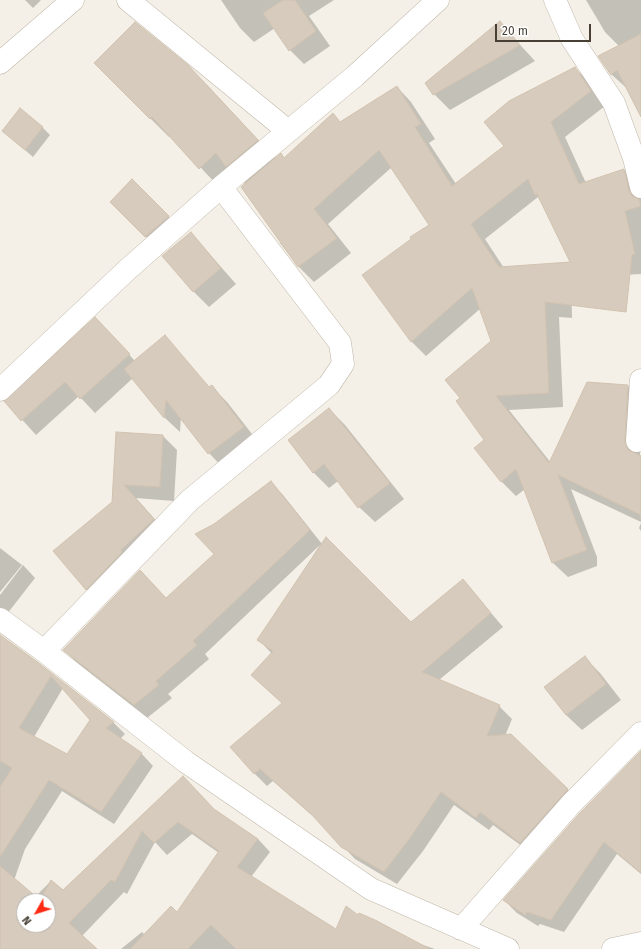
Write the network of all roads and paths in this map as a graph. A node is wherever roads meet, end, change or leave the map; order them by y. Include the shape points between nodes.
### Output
1 (73, 0) edge
2 (128, 0) edge
3 (438, 0) edge
4 (555, 0) edge
5 (0, 63) edge
6 (288, 131) junction
7 (221, 187) junction
8 (641, 187) edge
9 (641, 380) edge
10 (0, 390) edge
11 (638, 441) dead end
12 (0, 619) edge
13 (44, 651) junction
14 (641, 733) edge
15 (461, 929) junction
16 (641, 943) edge
17 (508, 949) edge
18 (613, 949) edge

1 - 5 street
2 - 6 street
3 - 6 street
4 - 8 street via 572,39 614,103 634,158
6 - 7 street
7 - 10 street via 127,270
7 - 13 street via 340,342 343,364 329,385 190,500
9 - 11 street
12 - 13 street
13 - 15 street via 186,762 372,889
14 - 15 street via 571,804
15 - 17 street
16 - 18 street

